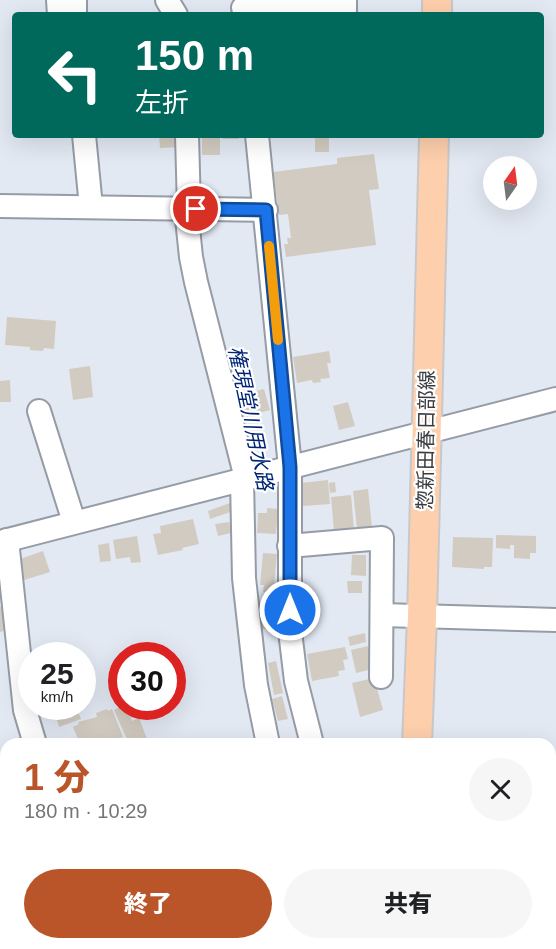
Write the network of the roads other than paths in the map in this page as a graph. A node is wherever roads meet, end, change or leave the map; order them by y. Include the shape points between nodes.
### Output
1 (345, 0) edge
2 (241, 8) edge
3 (84, 138) edge
4 (187, 138) edge
5 (258, 138) edge
6 (434, 138) edge
7 (0, 206) edge
8 (91, 207) junction
9 (187, 209) junction
10 (266, 210) junction
11 (556, 399) edge
12 (39, 411) dead end
13 (426, 431) junction
14 (290, 467) junction
15 (249, 477) junction
16 (74, 522) junction
17 (4, 541) edge
18 (289, 546) junction
19 (382, 615) junction
20 (422, 617) junction
21 (556, 620) edge
22 (10, 661) edge
23 (381, 676) dead end
24 (33, 738) edge
25 (267, 738) edge
26 (310, 738) edge
27 (417, 738) edge

1 - 2 street via 345,10
3 - 8 street
4 - 9 street
5 - 10 street
6 - 13 main road, 惣新田春日部線
7 - 8 street
8 - 9 street
9 - 10 street
9 - 15 street via 196,282
10 - 14 street
11 - 13 street
12 - 16 street
13 - 14 street
13 - 20 main road, 惣新田春日部線
14 - 15 street
14 - 18 street
15 - 16 street
15 - 25 street via 243,578 256,686
16 - 17 street
17 - 22 street
18 - 19 street via 382,538
18 - 26 street via 290,631 296,681
19 - 20 street
19 - 23 street
20 - 21 street
20 - 27 main road, 惣新田春日部線
22 - 24 street

